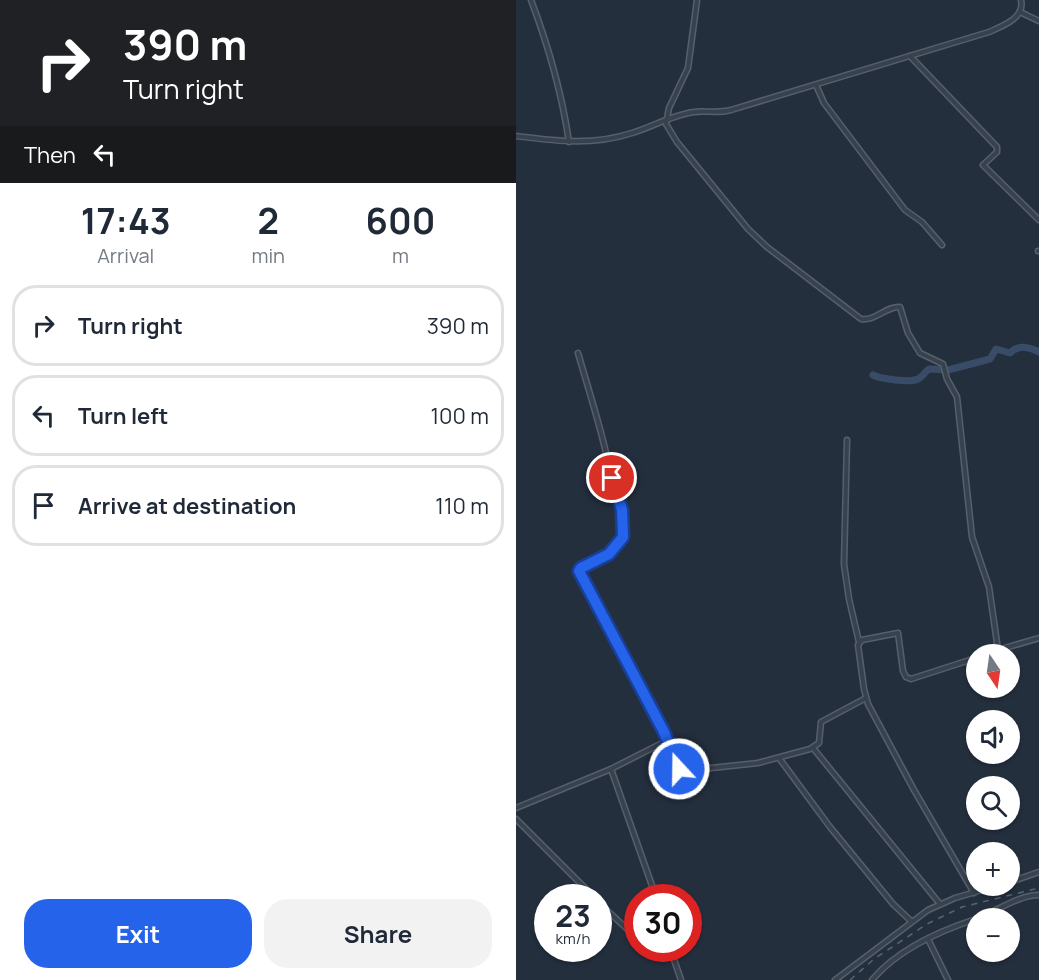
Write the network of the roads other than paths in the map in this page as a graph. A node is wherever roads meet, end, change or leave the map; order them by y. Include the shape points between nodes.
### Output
1 (531, 0) edge
2 (696, 0) edge
3 (1021, 0) edge
4 (1020, 12) junction
5 (1039, 21) edge
6 (910, 56) junction
7 (816, 85) junction
8 (666, 120) junction
9 (516, 136) edge
10 (569, 142) junction
11 (1039, 220) edge
12 (942, 245) dead end
13 (578, 353) dead end
14 (847, 440) dead end
15 (1039, 638) edge
16 (859, 642) junction
17 (997, 644) edge
18 (1018, 644) edge
19 (966, 661) edge
20 (866, 698) junction
21 (668, 740) junction
22 (813, 748) junction
23 (779, 758) junction
24 (611, 769) junction
25 (516, 808) edge
26 (516, 819) edge
27 (1039, 872) edge
28 (966, 879) edge
29 (1020, 879) edge
30 (581, 884) edge
31 (651, 884) edge
32 (1039, 895) edge
33 (966, 896) edge
34 (940, 904) junction
35 (1004, 908) edge
36 (612, 915) edge
37 (911, 921) junction
38 (966, 922) edge
39 (624, 926) edge
40 (928, 939) junction
41 (675, 962) edge
42 (681, 980) edge
43 (835, 980) edge
44 (872, 980) edge
45 (948, 980) edge

1 - 10 street
2 - 8 street via 688,68
3 - 4 street
4 - 5 street
4 - 6 street via 996,29
6 - 7 street
6 - 11 street via 997,147 997,152 983,165
7 - 8 street via 731,111 693,112
7 - 12 street via 824,103 905,210
8 - 10 street via 613,138
8 - 17 street via 677,142 762,243 861,319 900,307 920,354 940,362 957,397 972,537 989,587
9 - 10 street
13 - 21 street via 621,506 624,530 622,540 612,550 579,571
14 - 16 street via 844,564
15 - 18 street
16 - 19 street via 898,633 903,671 911,678
16 - 20 street
20 - 22 street via 821,722 820,741
20 - 28 street
21 - 23 street via 680,771 686,774
21 - 24 street
22 - 23 street
22 - 34 street
23 - 37 street via 830,827
24 - 25 street
24 - 31 street
26 - 30 street
27 - 29 street
32 - 35 street via 1021,898
33 - 34 street
34 - 37 street
36 - 39 street
37 - 43 street
38 - 40 street
40 - 44 street via 888,964
40 - 45 street
41 - 42 street

